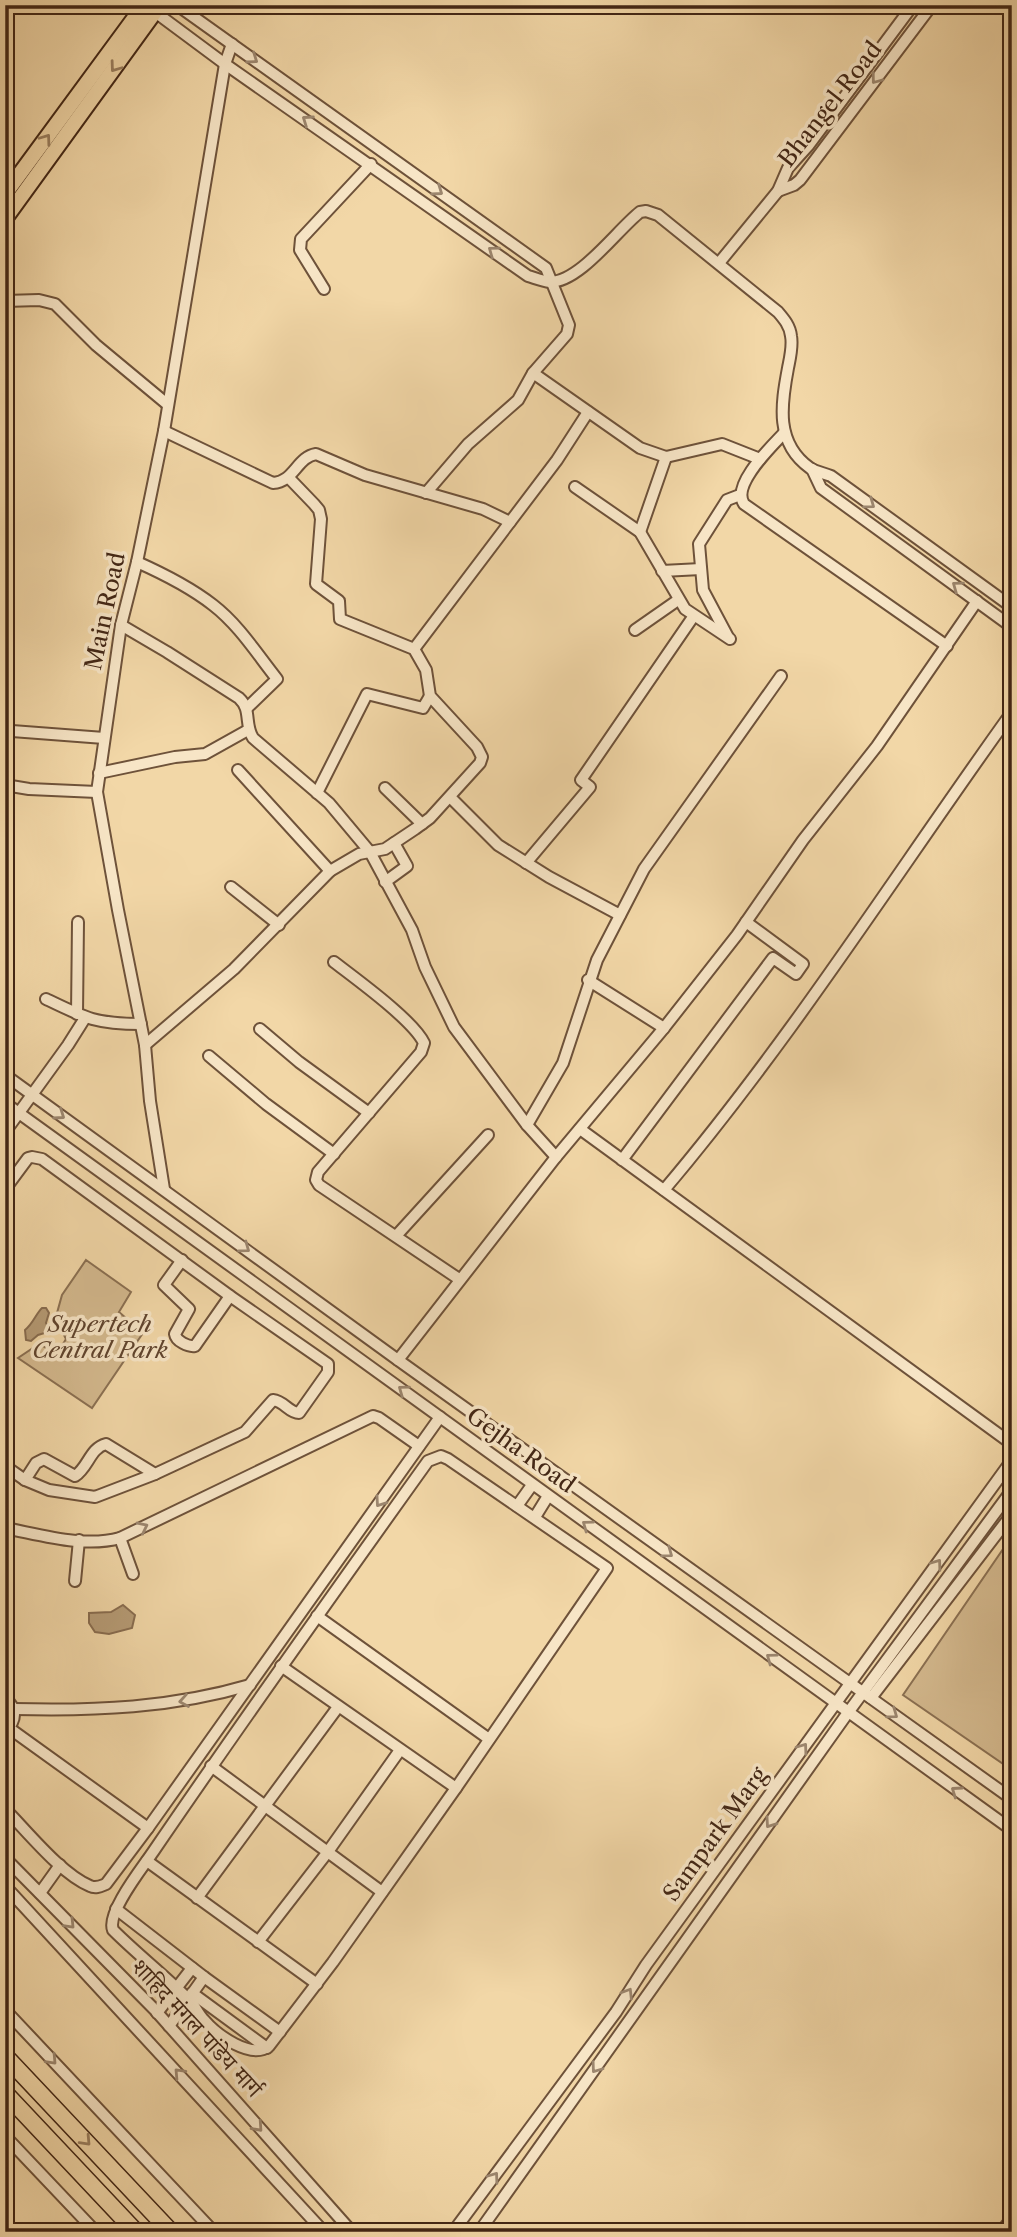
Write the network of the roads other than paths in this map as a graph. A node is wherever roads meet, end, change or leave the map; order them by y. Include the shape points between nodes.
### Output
1 (177, 5) edge
2 (913, 5) edge
3 (932, 5) edge
4 (153, 7) edge
5 (897, 25) junction
6 (909, 35) junction
7 (232, 44) junction
8 (225, 64) junction
9 (808, 146) junction
10 (819, 155) junction
11 (371, 164) junction
12 (778, 191) junction
13 (5, 194) edge
14 (5, 219) edge
15 (719, 263) junction
16 (553, 282) junction
17 (324, 289) dead end
18 (5, 300) edge
19 (533, 373) junction
20 (167, 404) junction
21 (588, 412) junction
22 (164, 431) junction
23 (784, 433) junction
24 (666, 457) junction
25 (760, 459) junction
26 (812, 469) junction
27 (289, 478) junction
28 (575, 487) dead end
29 (426, 494) junction
30 (740, 495) junction
31 (510, 522) junction
32 (640, 532) junction
33 (137, 562) junction
34 (701, 569) junction
35 (662, 571) junction
36 (678, 600) junction
37 (977, 601) junction
38 (1007, 604) edge
39 (993, 612) junction
40 (693, 617) junction
41 (121, 625) junction
42 (1012, 627) edge
43 (635, 631) dead end
44 (947, 646) junction
45 (414, 649) junction
46 (781, 676) dead end
47 (430, 696) junction
48 (247, 708) junction
49 (1012, 712) edge
50 (248, 730) junction
51 (12, 731) dead end
52 (104, 738) junction
53 (238, 770) dead end
54 (99, 773) junction
55 (5, 785) edge
56 (385, 788) dead end
57 (97, 792) junction
58 (317, 793) junction
59 (450, 797) junction
60 (422, 824) junction
61 (394, 843) junction
62 (370, 852) junction
63 (526, 863) junction
64 (330, 871) junction
65 (385, 881) junction
66 (231, 887) dead end
67 (620, 915) junction
68 (78, 922) dead end
69 (746, 922) junction
70 (279, 925) junction
71 (334, 962) dead end
72 (588, 980) junction
73 (46, 999) dead end
74 (81, 1016) junction
75 (141, 1024) junction
76 (664, 1028) junction
77 (260, 1030) dead end
78 (145, 1045) junction
79 (209, 1056) dead end
80 (5, 1075) edge
81 (33, 1096) junction
82 (5, 1103) edge
83 (19, 1113) junction
84 (369, 1113) junction
85 (527, 1125) junction
86 (580, 1129) junction
87 (5, 1132) edge
88 (488, 1135) dead end
89 (334, 1154) junction
90 (556, 1157) junction
91 (622, 1160) junction
92 (5, 1189) edge
93 (164, 1189) junction
94 (664, 1190) junction
95 (155, 1211) junction
96 (142, 1232) junction
97 (396, 1236) junction
98 (182, 1261) junction
99 (459, 1279) junction
100 (230, 1296) junction
101 (398, 1360) junction
102 (440, 1417) junction
103 (1012, 1444) edge
104 (419, 1446) junction
105 (1012, 1461) edge
106 (5, 1466) edge
107 (155, 1474) junction
108 (25, 1480) junction
109 (532, 1485) junction
110 (1012, 1490) edge
111 (548, 1496) junction
112 (517, 1506) junction
113 (1012, 1514) edge
114 (535, 1517) junction
115 (5, 1528) edge
116 (120, 1538) junction
117 (79, 1540) junction
118 (133, 1574) dead end
119 (75, 1581) dead end
120 (317, 1616) junction
121 (281, 1666) junction
122 (850, 1684) junction
123 (250, 1685) junction
124 (867, 1696) junction
125 (5, 1698) edge
126 (835, 1705) junction
127 (338, 1707) junction
128 (14, 1709) junction
129 (847, 1714) junction
130 (7, 1729) edge
131 (489, 1739) junction
132 (400, 1750) junction
133 (211, 1766) junction
134 (456, 1788) junction
135 (1012, 1799) edge
136 (266, 1807) junction
137 (5, 1809) edge
138 (148, 1828) junction
139 (1012, 1830) edge
140 (327, 1853) junction
141 (5, 1858) edge
142 (146, 1861) junction
143 (60, 1865) junction
144 (5, 1886) edge
145 (382, 1892) junction
146 (40, 1893) junction
147 (197, 1898) junction
148 (116, 1909) junction
149 (258, 1942) junction
150 (192, 1968) junction
151 (204, 1977) junction
152 (317, 1984) junction
153 (176, 1989) junction
154 (190, 1995) junction
155 (5, 2010) edge
156 (157, 2013) junction
157 (169, 2026) junction
158 (280, 2032) junction
159 (267, 2048) junction
160 (5, 2056) edge
161 (5, 2092) edge
162 (5, 2136) edge
163 (1012, 2217) edge
164 (96, 2232) edge
165 (136, 2232) edge
166 (171, 2232) edge
167 (214, 2232) edge
168 (324, 2232) edge
169 (352, 2232) edge
170 (453, 2232) edge
171 (479, 2232) edge
172 (1001, 2232) edge

1 - 7 street
2 - 5 street, Bhangel Road
3 - 6 street, Bhangel Road
4 - 8 street
13 -> 4 main road
4 -> 14 main road
5 - 6 street, Bhangel Road
5 - 9 street, Bhangel Road
6 -> 10 street, Bhangel Road
7 - 8 street, Main Road
7 -> 16 street via 540,262
11 -> 8 street
8 - 20 street, Main Road
9 - 10 street
9 - 12 street, Bhangel Road via 788,168
10 - 12 street, Bhangel Road via 800,180
16 -> 11 street via 528,276
11 - 17 street via 301,239 300,250
12 - 15 street, Bhangel Road
15 - 16 street via 658,215 646,211 585,265
15 - 23 street via 788,325 792,346 783,398
16 - 19 street via 569,330
18 - 20 street via 55,304
19 - 21 street
19 - 29 street via 518,400 468,444
20 - 22 street, Main Road
21 - 24 street via 640,448
21 - 31 street
22 - 27 street via 267,482
22 - 33 street, Main Road
23 - 25 street
23 - 26 street via 788,445
24 - 25 street via 722,444
24 - 32 street
25 - 30 street
37 -> 26 street via 821,488
26 -> 38 street via 831,476
27 - 29 street via 306,457 316,454
27 - 45 street via 318,510 315,580 339,601 340,619
28 - 32 street
29 - 31 street via 484,509
30 - 34 street via 727,500 699,544
30 - 44 street via 744,505
31 - 45 street
32 - 35 street
33 - 41 street, Main Road
33 - 48 street via 215,606 277,679
34 - 35 street
34 - 40 street via 703,590 730,639
35 - 36 street
36 - 40 street
36 - 43 street
37 - 39 street
37 - 44 street
38 - 39 street
39 - 42 street
40 - 63 street via 581,779 590,787
41 - 48 street via 239,698
41 - 52 street, Main Road
44 - 69 street
45 - 47 street via 426,670
46 - 67 street via 644,869
47 - 58 street via 424,708 367,695
47 - 59 street via 482,757
48 - 50 street
49 - 94 street via 795,1020
50 - 54 street via 205,754
50 - 58 street
51 - 52 street
52 - 54 street, Main Road
53 - 64 street
54 - 57 street, Main Road
55 - 57 street
56 - 60 street
57 - 75 street, Main Road
58 - 62 street
59 - 60 street
59 - 63 street via 498,845
60 - 61 street
61 - 62 street
61 - 65 street via 407,866
62 - 64 street
62 - 65 street
63 - 67 street
64 - 70 street
65 - 85 street via 454,1027
66 - 70 street
67 - 72 street
68 - 74 street
69 - 76 street
69 - 91 street via 803,964 796,974 773,958
70 - 78 street
71 - 84 street via 372,991 424,1043
72 - 76 street
72 - 85 street via 563,1063
73 - 74 street
74 - 75 street via 108,1024
74 - 81 street
75 - 78 street, Main Road
76 - 86 street
77 - 84 street
78 - 93 street, Main Road
79 - 89 street
80 - 81 street, Gejha Road
81 - 83 street
81 -> 93 street, Gejha Road
82 - 83 street, Gejha Road
83 - 87 street
83 - 95 street, Gejha Road
84 - 89 street
85 - 90 street
86 - 90 street
86 - 91 street
88 - 97 street
89 - 97 street via 316,1176 319,1185
90 - 99 street
91 - 94 street
92 - 96 street via 28,1158 37,1157
93 -> 101 street, Gejha Road
94 - 103 street
95 - 96 street
102 -> 95 street, Gejha Road
96 - 98 street
97 - 99 street
98 - 100 street
98 - 100 street via 164,1285 189,1309 174,1334 177,1339 195,1346
99 - 101 street
100 - 107 street via 328,1364 328,1373 299,1412 274,1400 245,1432
101 -> 122 street, Gejha Road
102 - 104 street
102 - 109 street, Gejha Road
116 -> 104 street via 369,1417 379,1418
104 -> 123 street
122 -> 105 street, Sampark Marg
106 - 108 street
107 - 108 street via 95,1497 49,1490
107 - 108 street via 106,1444 97,1447 79,1474 70,1475 44,1459
109 - 111 street, Gejha Road
109 - 112 street
110 - 124 street, Sampark Marg
111 - 114 street
126 -> 111 street, Gejha Road
112 - 114 street
112 - 120 street via 448,1459 431,1458
113 - 124 street
114 - 131 street via 607,1568
115 - 117 street
116 - 117 street
116 - 118 street
117 - 119 street
120 - 121 street
120 - 131 street
121 - 127 street
121 - 133 street
122 - 124 street, Gejha Road
122 - 126 street, Sampark Marg
123 -> 128 street via 157,1705
123 - 138 street
124 - 129 street, Sampark Marg
124 -> 135 street, Gejha Road
125 - 128 street
126 - 129 street, Gejha Road
170 -> 126 street, Sampark Marg
127 - 132 street
127 - 136 street
128 - 130 street
139 -> 129 street, Gejha Road
129 -> 171 street, Sampark Marg
130 - 138 street
131 - 134 street
132 - 134 street
132 - 140 street
133 - 136 street
133 - 142 street
134 - 145 street
136 - 140 street
136 - 147 street
137 - 143 street
138 - 143 street via 106,1884 90,1886
140 - 145 street
140 - 149 street
141 - 146 street, शाहिद मंगल पांडेय मार्ग
142 - 147 street
142 - 148 street
143 - 146 street
168 -> 144 street
145 - 152 street
146 -> 156 street, शाहिद मंगल पांडेय मार्ग
147 - 149 street
148 - 150 street
148 - 153 street via 113,1930
149 - 152 street
150 - 151 street
150 - 153 street
151 - 154 street
151 - 158 street
152 - 158 street
153 - 154 street
153 - 156 street
154 - 157 street
154 - 159 street
154 - 159 street via 206,2022 229,2040 252,2049
155 -> 167 street
156 - 157 street, शाहिद मंगल पांडेय मार्ग
157 -> 169 street, शाहिद मंगल पांडेय मार्ग
158 - 159 street
160 -> 166 highway
161 - 165 highway
162 - 164 street
163 - 172 street

